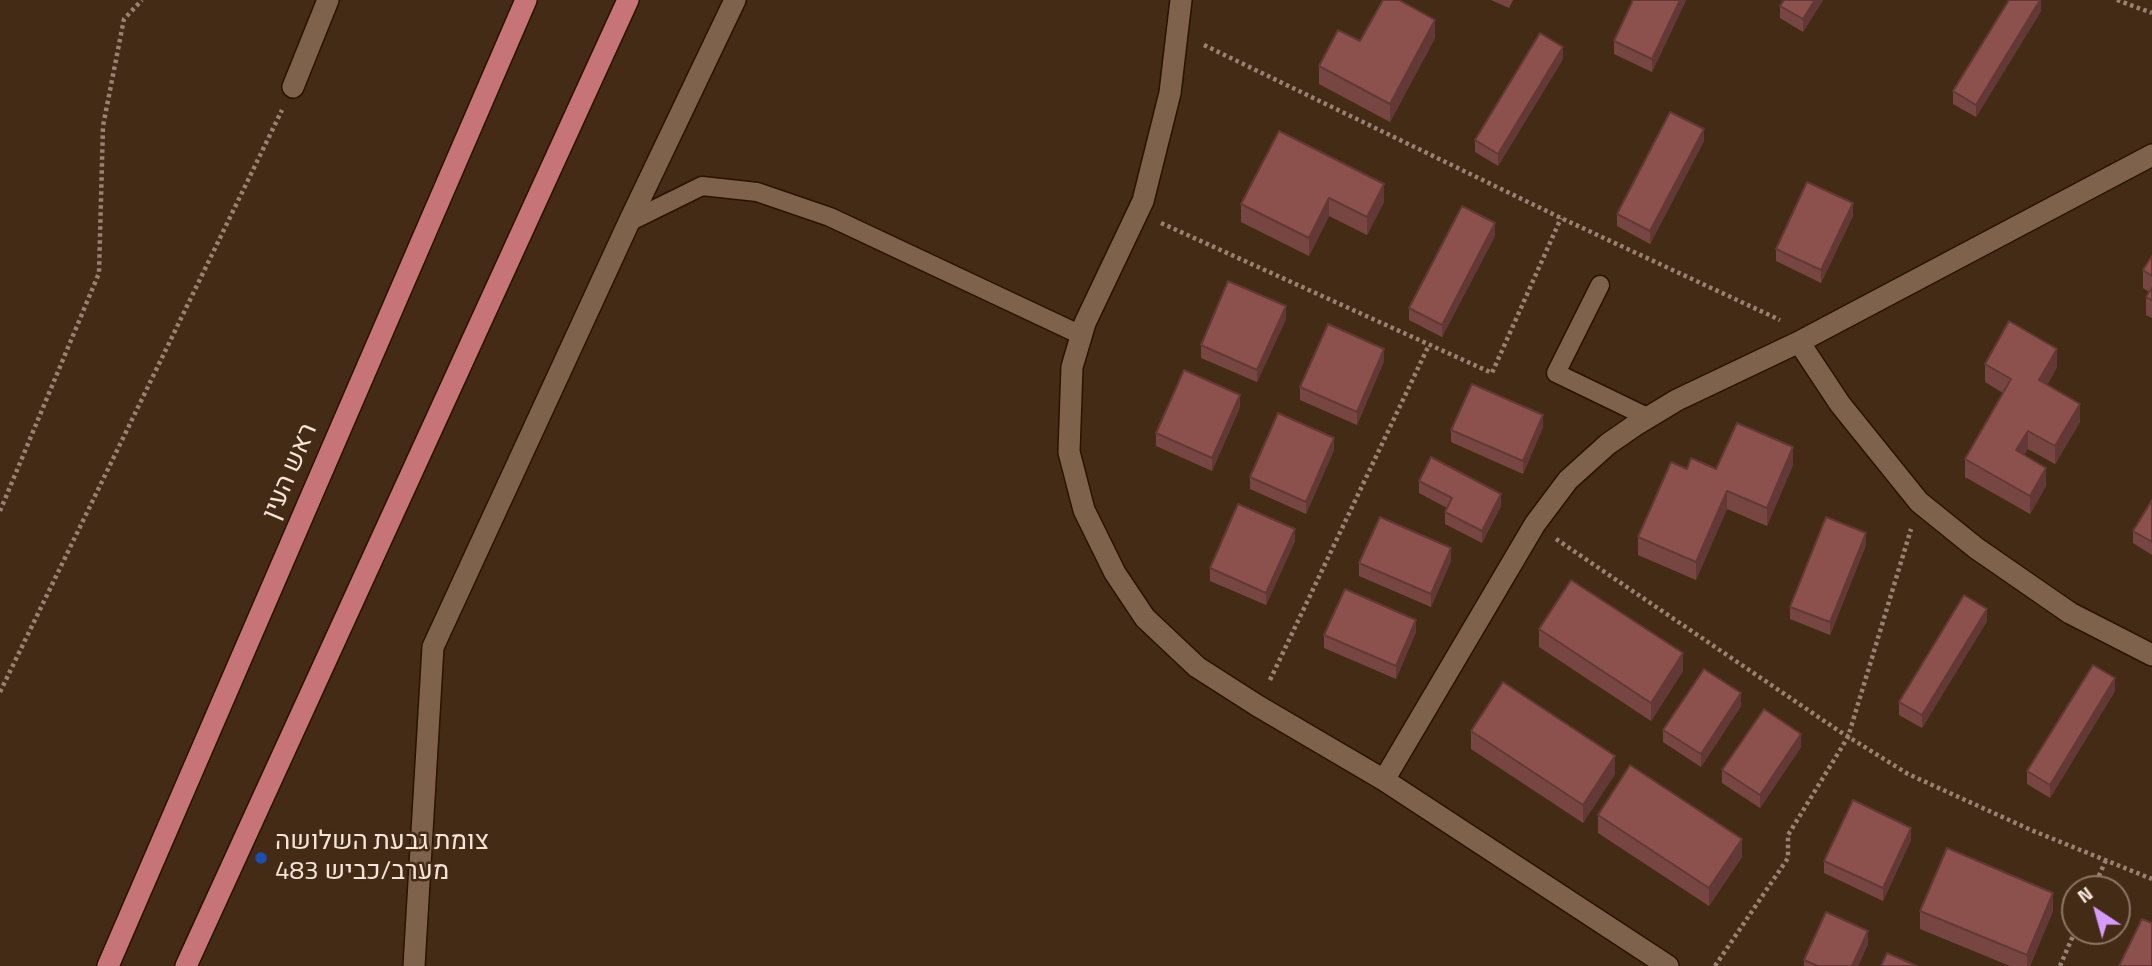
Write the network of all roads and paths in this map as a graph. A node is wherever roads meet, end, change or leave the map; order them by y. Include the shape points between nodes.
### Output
1 (142, 0) edge
2 (328, 0) edge
3 (526, 0) edge
4 (628, 0) edge
5 (735, 0) edge
6 (1181, 0) edge
7 (2117, 0) edge
8 (2152, 13) edge
9 (1177, 32) junction
10 (293, 87) joint
11 (2152, 155) edge
12 (1138, 213) junction
13 (1561, 218) junction
14 (629, 222) junction
15 (1600, 285) dead end
16 (1081, 335) junction
17 (1806, 339) junction
18 (1429, 345) junction
19 (1647, 417) junction
20 (1919, 502) junction
21 (0, 511) edge
22 (1535, 524) junction
23 (2152, 655) edge
24 (0, 692) edge
25 (1258, 706) junction
26 (1848, 737) junction
27 (1384, 780) junction
28 (2106, 860) junction
29 (2099, 875) edge
30 (2152, 879) edge
31 (2069, 945) edge
32 (108, 966) edge
33 (186, 966) edge
34 (414, 966) edge
35 (1668, 966) edge
36 (1715, 966) edge
37 (2060, 966) edge

1 - 21 path via 124,19 103,126 99,273
2 - 10 street
3 - 32 main road, ראש העין
4 - 33 main road
5 - 14 street
6 - 9 street
7 - 8 path
9 - 12 street via 1170,93
9 - 13 path
10 - 24 path
11 - 17 street
12 - 16 street
12 - 18 path
13 - 17 path
13 - 18 path via 1492,373
14 - 16 lane via 702,187 757,192 830,217
14 - 34 street via 433,647
15 - 19 lane via 1556,373
16 - 25 street via 1072,367 1069,452 1084,510 1144,618 1197,667
17 - 19 street
17 - 20 street via 1840,404
18 - 25 path
19 - 22 street via 1568,480
20 - 23 street via 2070,613
20 - 26 path
22 - 26 path
22 - 27 street
25 - 27 street
26 - 28 path via 1908,774
26 - 36 path via 1788,835 1788,858
27 - 35 street
28 - 29 path
28 - 30 path
31 - 37 path

